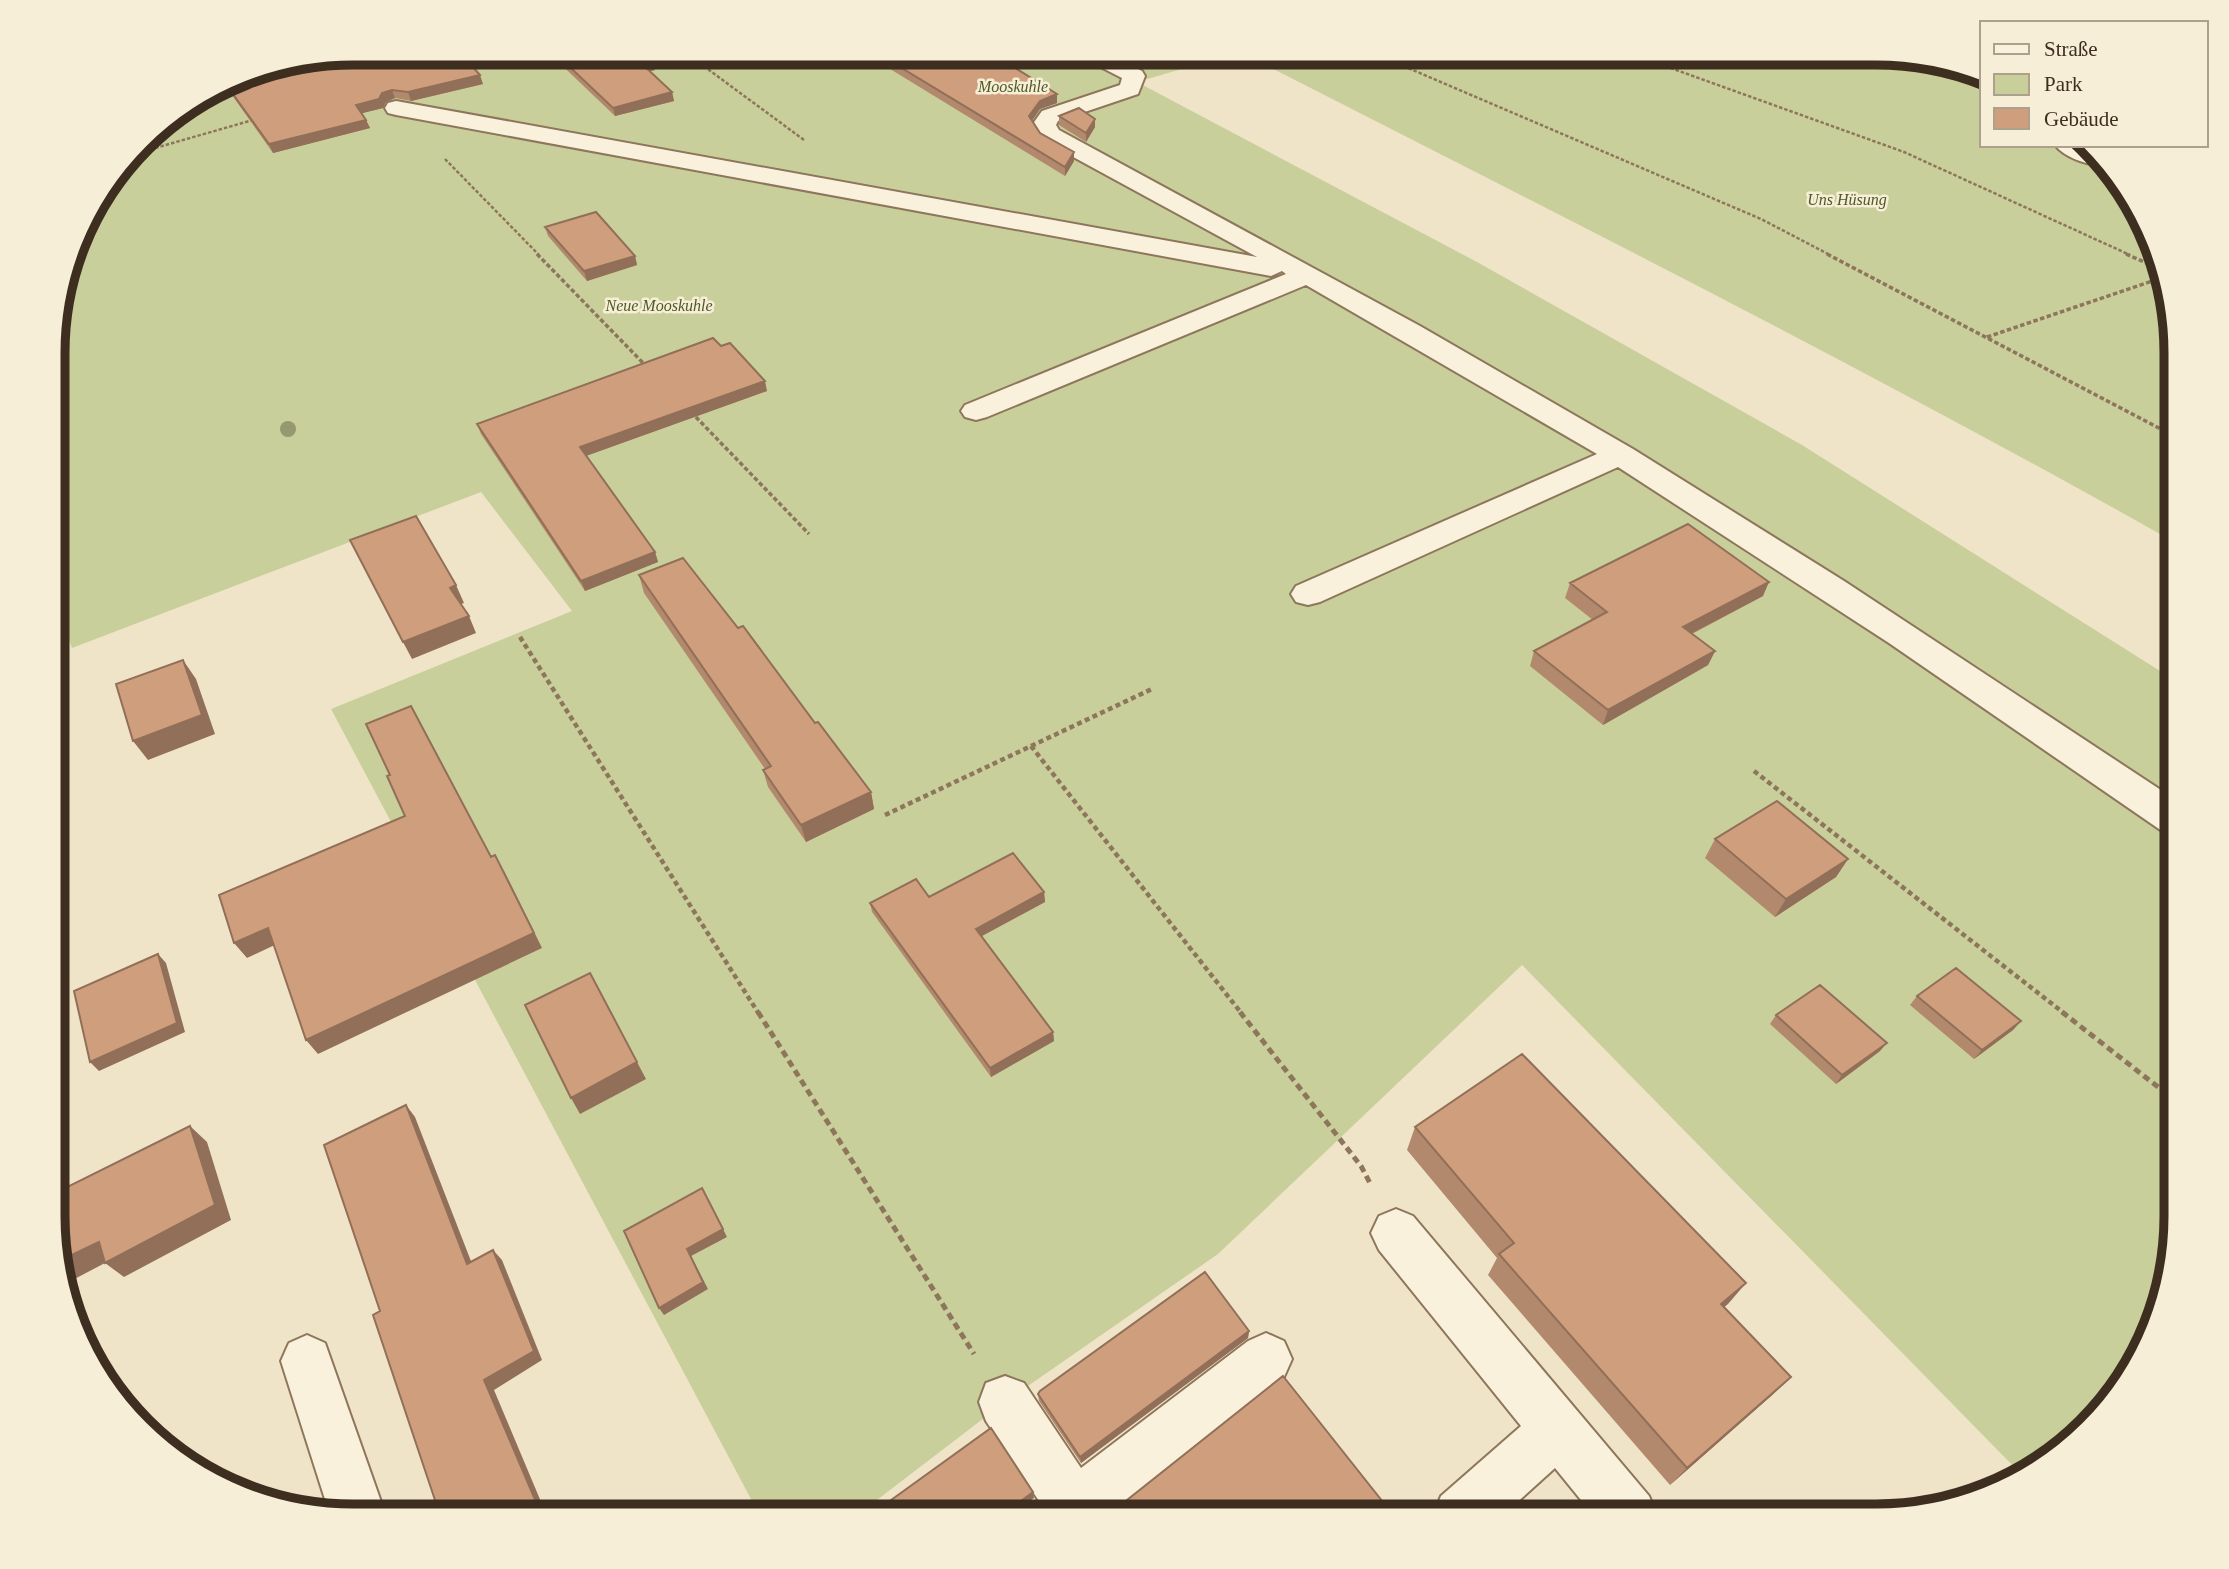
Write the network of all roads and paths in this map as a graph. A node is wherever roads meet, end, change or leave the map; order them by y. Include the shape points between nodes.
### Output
1 (356, 65) edge
2 (702, 65) edge
3 (1113, 65) edge
4 (1401, 65) edge
5 (1662, 65) edge
6 (396, 108) junction
7 (254, 120) edge
8 (808, 143) dead end
9 (148, 150) edge
10 (2150, 264) edge
11 (1307, 275) junction
12 (2155, 280) edge
13 (1987, 337) junction
14 (655, 375) edge
15 (684, 405) edge
16 (976, 411) dead end
17 (2164, 431) edge
18 (1620, 455) junction
19 (809, 534) dead end
20 (1308, 594) dead end
21 (520, 637) dead end
22 (1154, 688) dead end
23 (1031, 746) junction
24 (1754, 771) dead end
25 (2164, 812) edge
26 (885, 815) dead end
27 (2164, 1092) edge
28 (1396, 1233) joint
29 (1266, 1359) dead end
30 (307, 1361) dead end
31 (1004, 1402) joint
32 (1557, 1429) junction
33 (354, 1504) edge
34 (1067, 1504) edge
35 (1084, 1504) edge
36 (1474, 1504) edge
37 (1619, 1504) edge

1 - 6 path
2 - 8 path
3 - 11 street via 1134,76 1130,89 1050,116 1044,125 1050,135
4 - 13 path via 1761,219
5 - 10 path via 1904,152
6 - 11 street
6 - 14 path
7 - 9 path
11 - 16 street
11 - 18 street
12 - 13 path
13 - 17 path
15 - 19 path
18 - 20 street
18 - 25 street via 1923,647
21 - 31 path
22 - 23 path
23 - 26 path
23 - 28 path via 1361,1166
24 - 27 path
28 - 32 street
29 - 35 street
30 - 33 street
31 - 34 street
32 - 36 street
32 - 37 street

